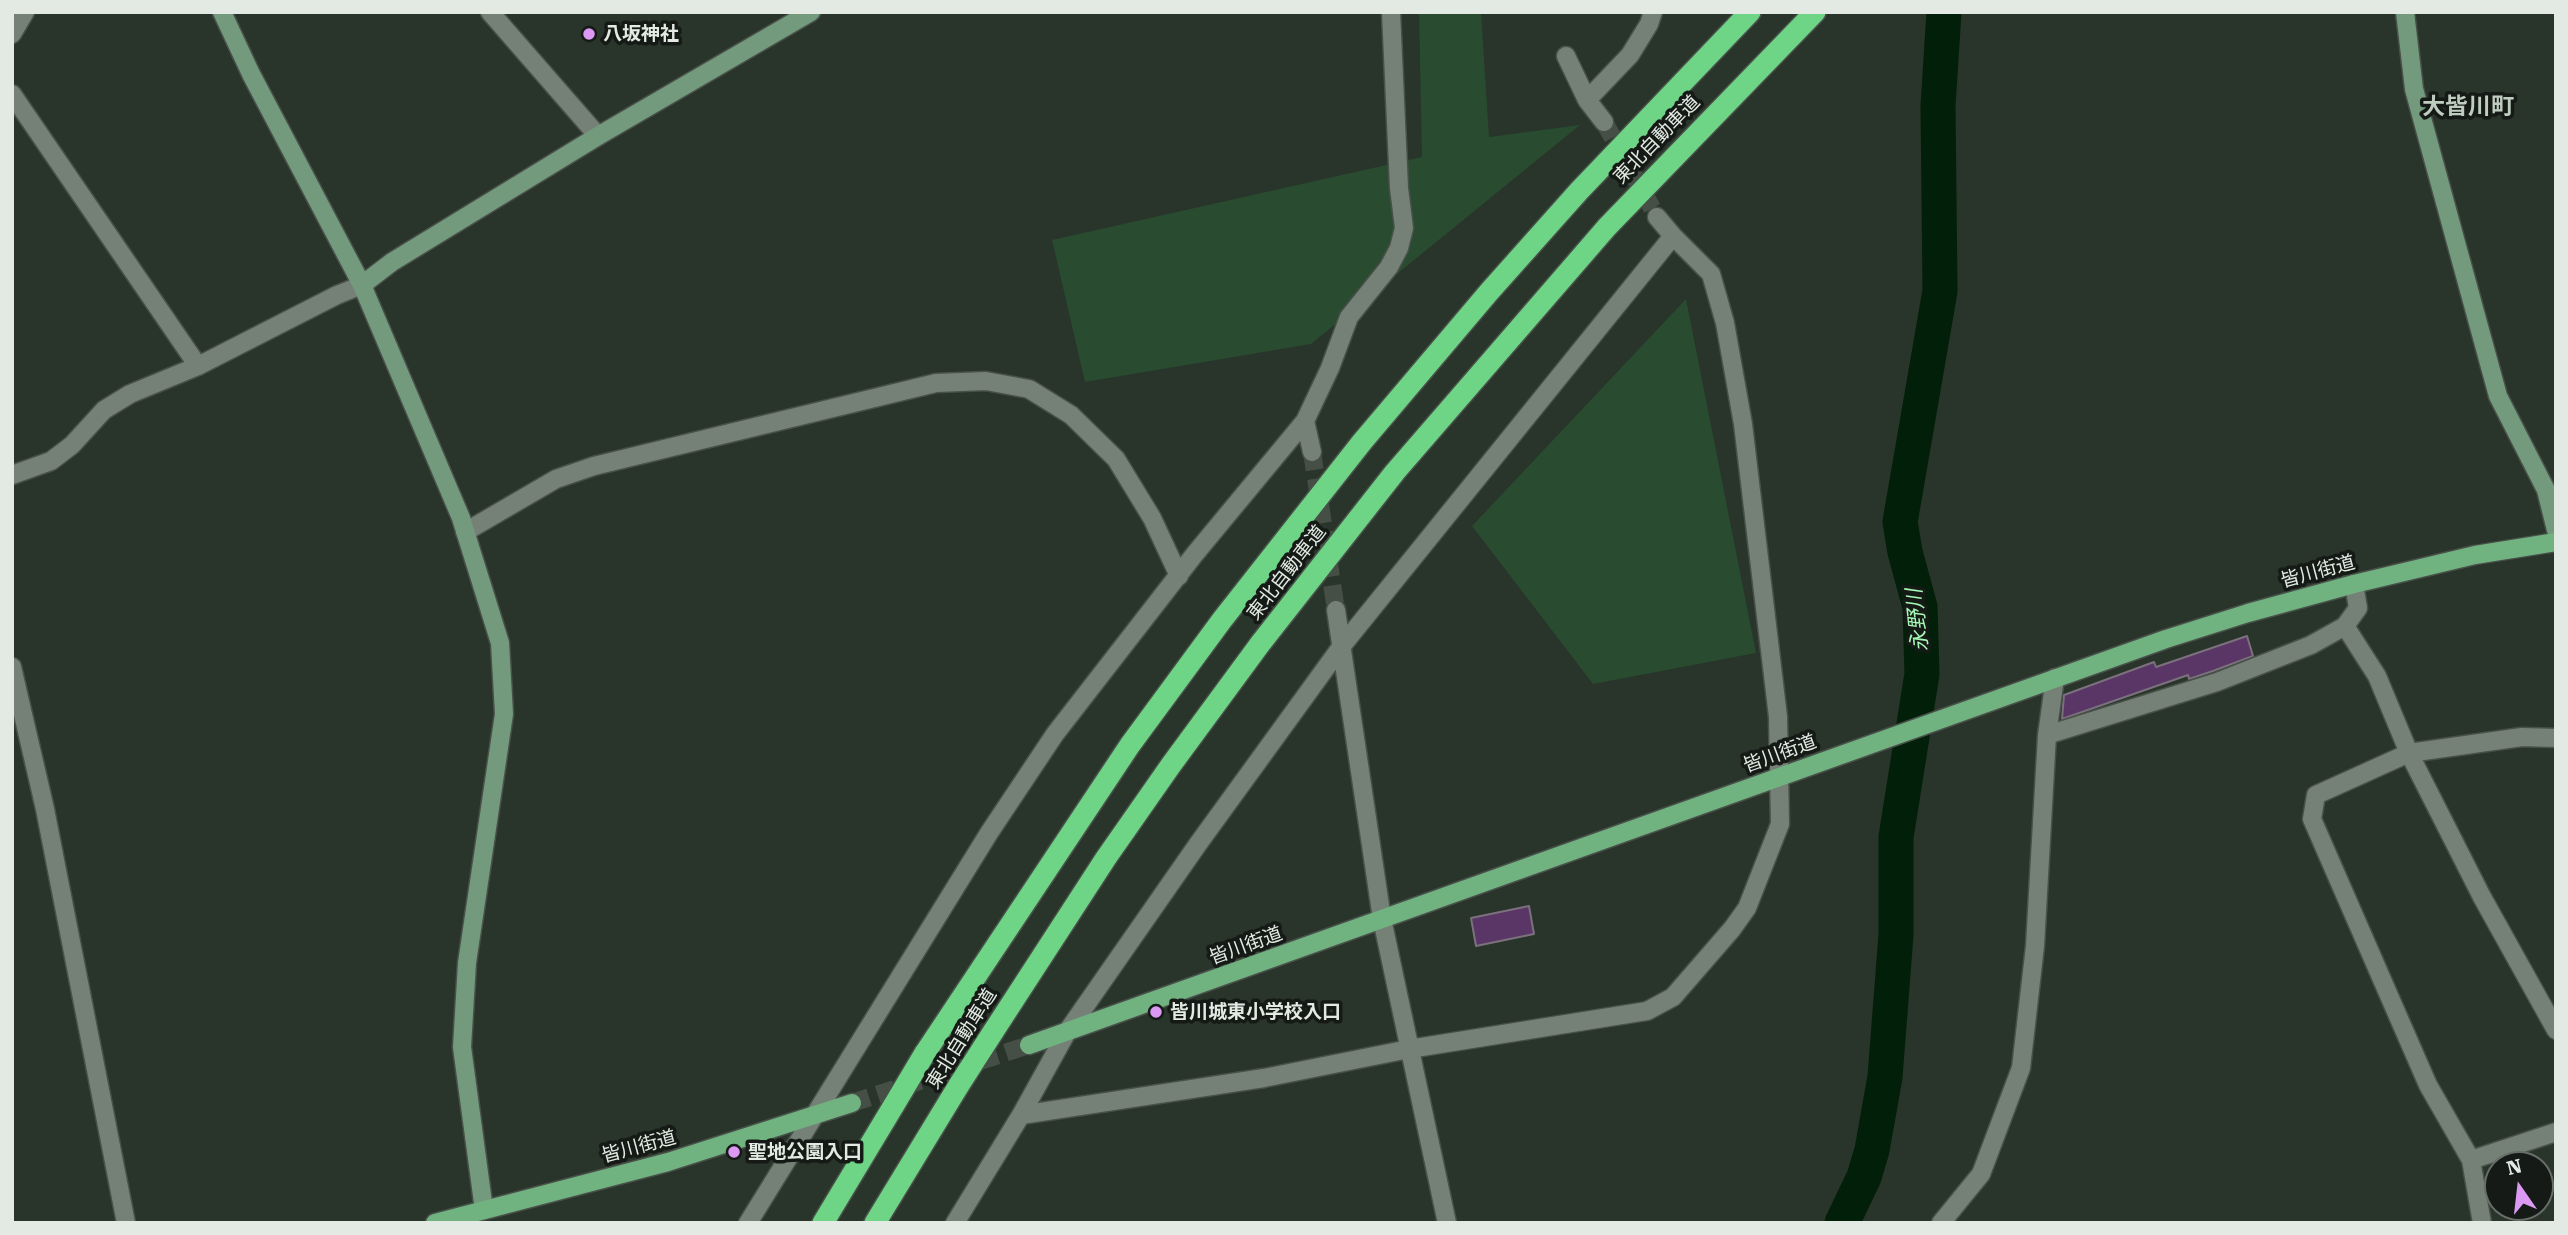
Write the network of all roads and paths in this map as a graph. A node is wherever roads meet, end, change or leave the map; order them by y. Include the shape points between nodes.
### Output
1 (24, 12) edge
2 (222, 12) edge
3 (490, 12) edge
4 (811, 12) edge
5 (1391, 12) edge
6 (1653, 12) edge
7 (1749, 12) edge
8 (1815, 12) edge
9 (2405, 12) edge
10 (790, 18) edge
11 (12, 34) edge
12 (1566, 56) dead end
13 (12, 94) edge
14 (1587, 100) junction
15 (1604, 122) tunnel mouth
16 (598, 136) junction
17 (1657, 217) tunnel mouth
18 (1673, 236) junction
19 (362, 285) junction
20 (198, 366) junction
21 (1305, 421) junction
22 (1312, 452) tunnel mouth
23 (12, 475) edge
24 (2551, 487) edge
25 (2556, 530) edge
26 (465, 531) junction
27 (2556, 542) edge
28 (1179, 576) junction
29 (2354, 584) junction
30 (1336, 610) tunnel mouth
31 (2345, 626) junction
32 (1341, 647) junction
33 (12, 667) edge
34 (2046, 681) junction
35 (2047, 735) junction
36 (2556, 738) edge
37 (2409, 753) junction
38 (1785, 774) junction
39 (1382, 919) junction
40 (2556, 1030) edge
41 (1067, 1032) junction
42 (1029, 1045) tunnel mouth
43 (1409, 1049) junction
44 (852, 1103) tunnel mouth
45 (817, 1115) junction
46 (1021, 1115) junction
47 (2556, 1132) edge
48 (2471, 1160) junction
49 (484, 1210) junction
50 (126, 1223) edge
51 (435, 1223) edge
52 (748, 1223) edge
53 (823, 1223) edge
54 (875, 1223) edge
55 (955, 1223) edge
56 (1447, 1223) edge
57 (1941, 1223) edge
58 (2482, 1223) edge

1 - 11 street
2 - 19 street
3 - 16 street
4 - 10 street
5 - 21 street via 1404,228 1389,267 1349,317
6 - 14 street via 1630,55
7 - 53 highway, 東北自動車道, bridge via 1489,292 1362,442 1222,620 1130,745 925,1053
8 - 54 highway, 東北自動車道, bridge via 1687,141 1511,335 1395,472 1260,644 1106,858
9 - 24 street via 2414,89 2498,396
10 - 16 street
12 - 14 street
13 - 20 street
14 - 15 street
16 - 19 street
17 - 18 street
18 - 32 street
18 - 38 street via 1711,274 1725,323 1743,424
19 - 20 street
19 - 26 street
20 - 23 street via 130,394 104,410 51,461
21 - 22 street
21 - 28 street
24 - 25 street
26 - 28 street via 556,479 594,467 936,383 986,381 1029,389 1070,415 1116,459 1152,518
26 - 49 street via 500,643 504,715 467,962 462,1048
27 - 29 main road, 皆川街道 via 2474,555
28 - 45 street via 1055,734 989,833
29 - 31 street via 2358,608
29 - 34 main road, 皆川街道 via 2224,620
30 - 32 street
31 - 35 street via 2311,645 2217,682
31 - 37 street via 2377,676
32 - 39 street
32 - 41 street
33 - 50 street via 45,809
34 - 35 street
34 - 38 main road, 皆川街道
35 - 57 street via 2034,957 2021,1068 1981,1174
36 - 37 street via 2522,737
37 - 40 street
37 - 48 street via 2316,795 2312,819 2428,1085
38 - 39 main road, 皆川街道
38 - 43 street via 1780,824 1747,908 1673,997 1647,1011
39 - 41 main road, 皆川街道
39 - 43 street
41 - 42 main road, 皆川街道
41 - 46 street
43 - 46 street via 1264,1078
43 - 56 street
44 - 45 main road, 皆川街道
45 - 49 main road, 皆川街道
45 - 52 street
46 - 55 street
47 - 48 street
48 - 58 street
49 - 51 main road, 皆川街道

